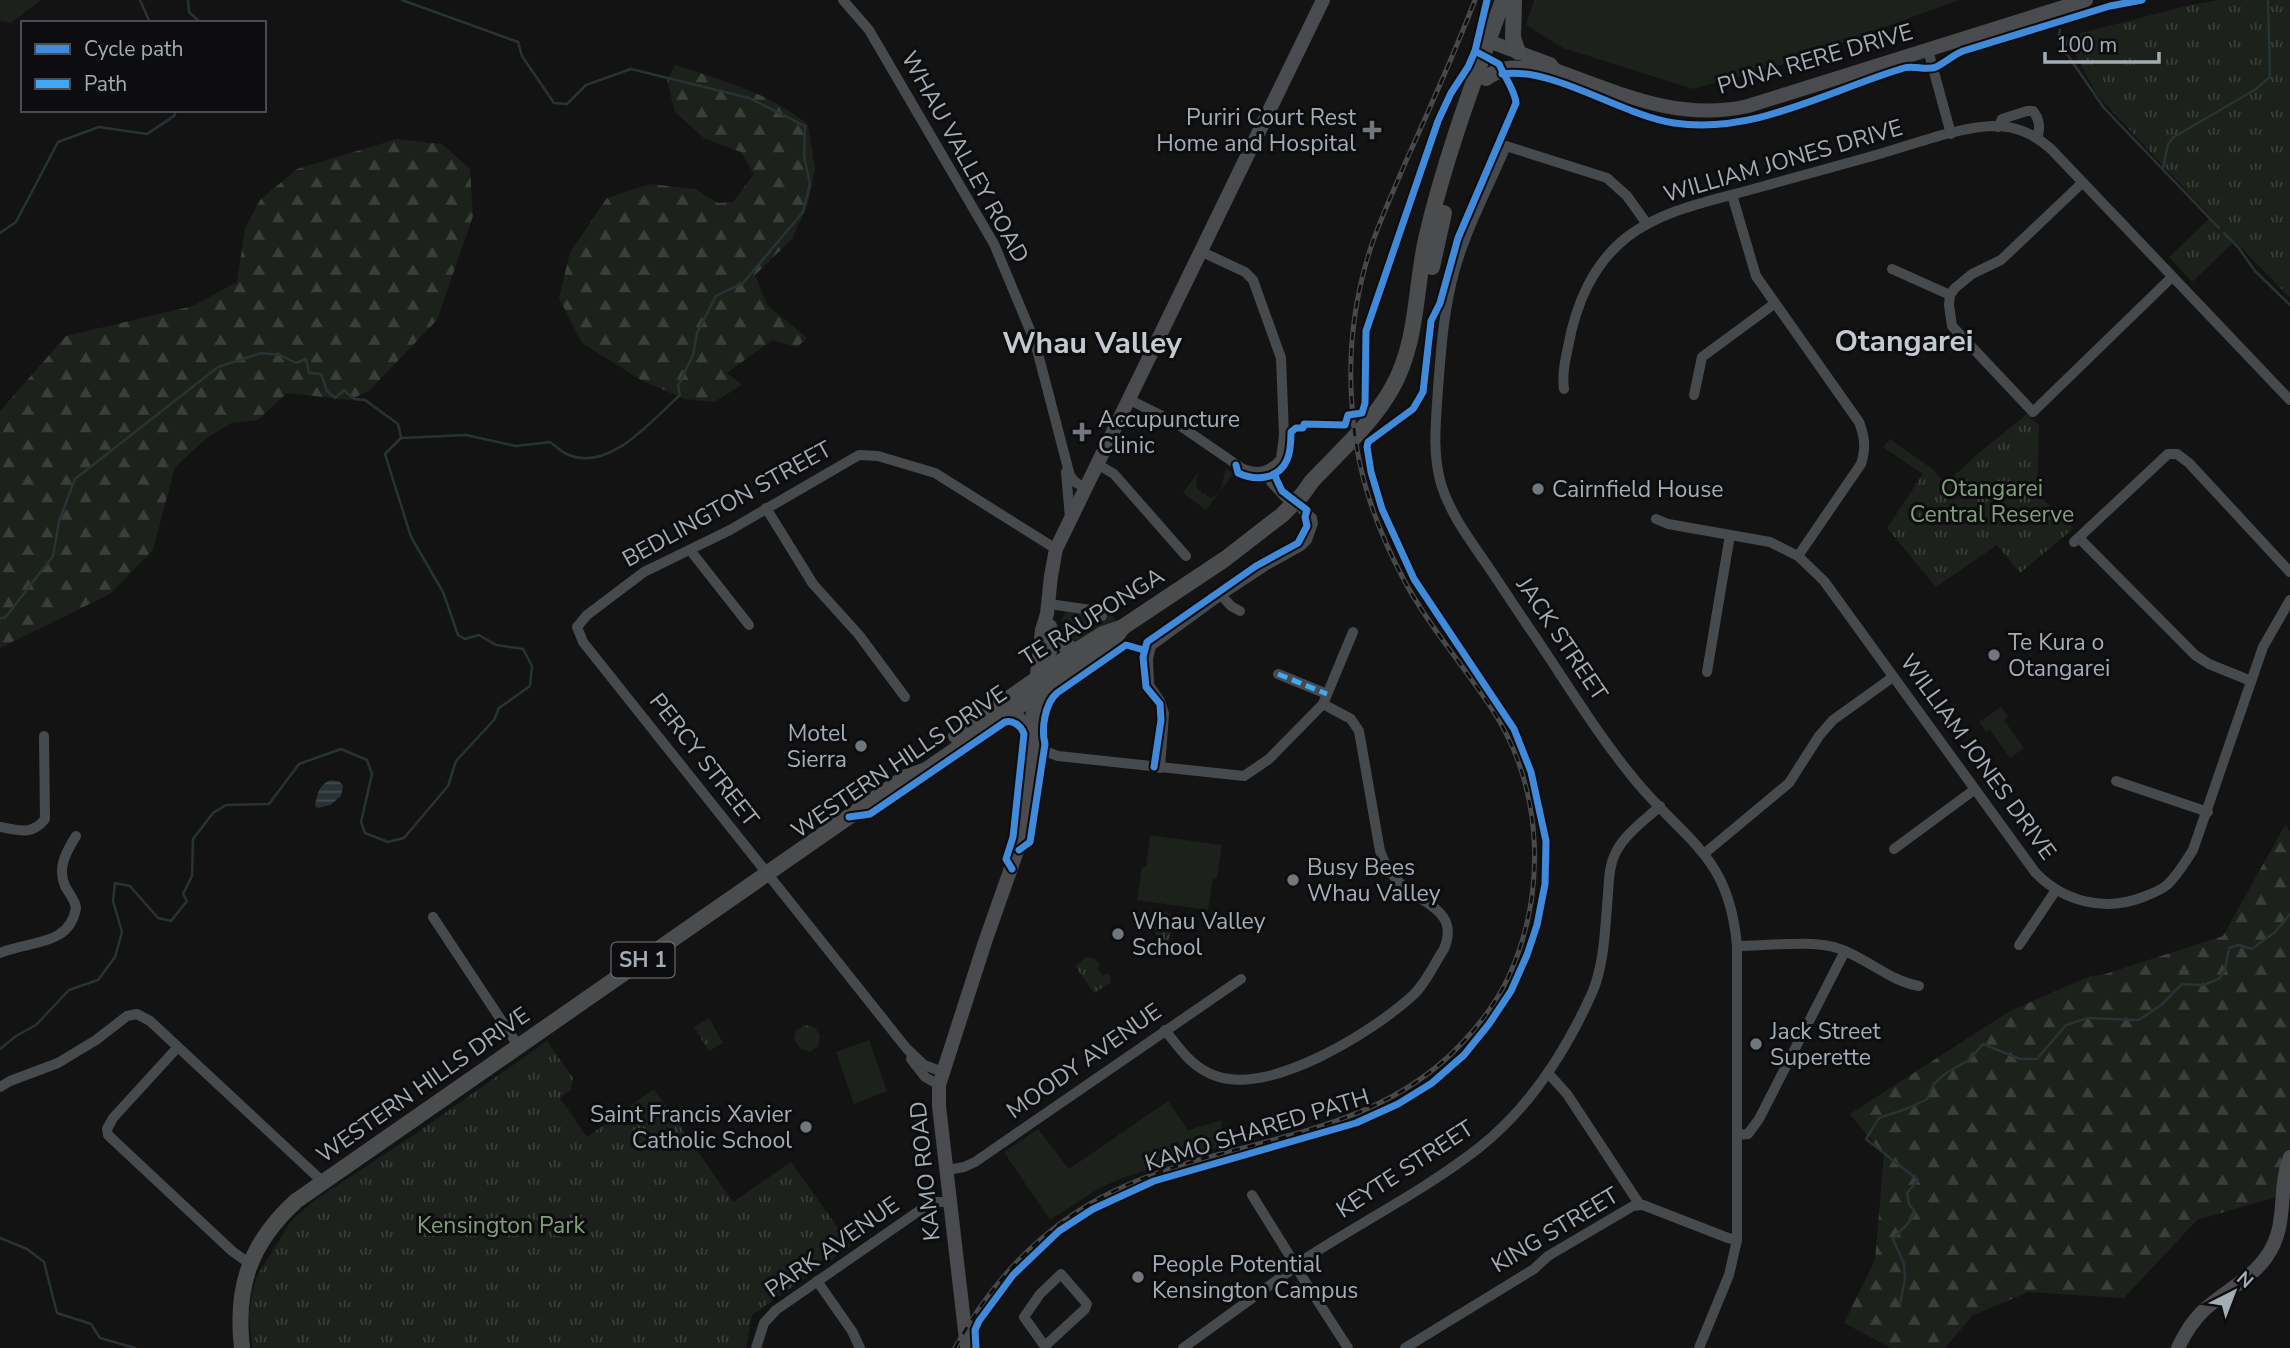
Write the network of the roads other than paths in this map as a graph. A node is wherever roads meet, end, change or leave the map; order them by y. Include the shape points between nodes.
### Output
1 (843, 0) edge
2 (1323, 0) edge
3 (1510, 0) edge
4 (2087, 0) edge
5 (1492, 47) junction
6 (1928, 50) junction
7 (1518, 52) junction
8 (1552, 71) junction
9 (1486, 78) junction
10 (1998, 127) junction
11 (1951, 134) junction
12 (2036, 137) junction
13 (2082, 183) junction
14 (1732, 195) junction
15 (1647, 224) junction
16 (1200, 251) junction
17 (1892, 269) dead end
18 (2172, 278) junction
19 (1950, 295) junction
20 (1774, 303) junction
21 (1564, 389) dead end
22 (1694, 395) dead end
23 (1128, 399) junction
24 (2290, 400) edge
25 (1097, 464) junction
26 (1066, 465) junction
27 (1266, 471) junction
28 (1085, 488) junction
29 (1301, 505) junction
30 (766, 508) junction
31 (1070, 518) junction
32 (1656, 519) dead end
33 (1730, 535) junction
34 (1056, 549) junction
35 (690, 550) junction
36 (1186, 556) dead end
37 (1798, 556) junction
38 (2290, 572) edge
39 (1221, 595) junction
40 (2290, 600) edge
41 (1048, 609) junction
42 (1240, 611) dead end
43 (1102, 616) dead end
44 (749, 625) dead end
45 (577, 627) joint
46 (1124, 627) junction
47 (1353, 632) dead end
48 (1052, 633) junction
49 (1076, 651) junction
50 (1707, 672) dead end
51 (1278, 674) dead end
52 (1893, 677) junction
53 (2251, 681) junction
54 (1040, 684) junction
55 (905, 696) dead end
56 (1325, 699) junction
57 (1007, 714) junction
58 (44, 736) dead end
59 (1035, 736) junction
60 (1058, 756) junction
61 (1037, 767) junction
62 (1160, 768) junction
63 (905, 777) junction
64 (2116, 781) dead end
65 (1974, 790) junction
66 (1660, 806) junction
67 (2208, 812) junction
68 (0, 827) edge
69 (1023, 834) junction
70 (76, 836) dead end
71 (1894, 849) dead end
72 (1705, 853) junction
73 (768, 874) junction
74 (2056, 890) junction
75 (433, 917) dead end
76 (2019, 945) dead end
77 (1737, 946) junction
78 (1845, 951) junction
79 (0, 953) edge
80 (1241, 979) dead end
81 (1919, 986) dead end
82 (1165, 1030) junction
83 (519, 1047) junction
84 (177, 1048) junction
85 (1548, 1073) junction
86 (941, 1078) junction
87 (0, 1087) edge
88 (1738, 1135) junction
89 (2290, 1157) edge
90 (947, 1170) junction
91 (323, 1182) junction
92 (1252, 1195) dead end
93 (951, 1202) junction
94 (1640, 1205) junction
95 (1737, 1240) junction
96 (250, 1264) junction
97 (1296, 1266) junction
98 (817, 1281) junction
99 (1045, 1347) edge
100 (242, 1348) edge
101 (756, 1348) edge
102 (860, 1348) edge
103 (967, 1348) edge
104 (1183, 1348) edge
105 (1348, 1348) edge
106 (1405, 1348) edge
107 (1699, 1348) edge
108 (2178, 1348) edge

1 - 26 street, WHAU VALLEY ROAD via 869,30 995,244 1035,342
2 - 16 main road, KAMO ROAD
3 - 5 highway, TE RAUPONGA / SH 1
3 - 7 highway
4 - 6 main road, PUNA RERE DRIVE
5 - 7 main road, PUNA RERE DRIVE
5 - 8 main road, PUNA RERE DRIVE
5 - 9 highway, TE RAUPONGA / SH 1
5 - 29 highway, TE RAUPONGA / SH 1 via 1463,111 1426,240 1415,320 1403,365 1380,406
6 - 8 main road, PUNA RERE DRIVE via 1748,106 1708,112 1658,105
6 - 11 street
7 - 8 main road, PUNA RERE DRIVE via 1550,64
8 - 9 highway via 1509,68
9 - 29 highway, TE RAUPONGA / SH 1 via 1457,164 1410,369 1386,409
10 - 11 street, WILLIAM JONES DRIVE
10 - 12 street, WILLIAM JONES DRIVE
10 - 12 street, WILLIAM JONES DRIVE via 2002,119 2033,111 2040,131
11 - 14 street, WILLIAM JONES DRIVE
12 - 13 street, WILLIAM JONES DRIVE
13 - 18 street, WILLIAM JONES DRIVE
13 - 19 street via 2001,260 1962,281
14 - 15 street, WILLIAM JONES DRIVE
14 - 20 street via 1756,276
15 - 21 street, WILLIAM JONES DRIVE via 1613,251 1580,299 1562,375
15 - 66 street, JACK STREET via 1607,178 1506,146 1460,254 1447,304 1435,419 1441,484 1462,528 1635,780
16 - 23 main road, KAMO ROAD
16 - 27 street via 1253,280 1280,355 1284,452
17 - 19 street
18 - 19 street via 2033,412 1952,326
18 - 24 street, WILLIAM JONES DRIVE
20 - 22 street via 1702,356
20 - 37 street via 1859,422 1865,438 1861,464
23 - 25 main road, KAMO ROAD
23 - 27 street via 1176,423 1243,469
25 - 28 main road, KAMO ROAD
25 - 36 street via 1114,474
26 - 28 street, WHAU VALLEY ROAD via 1073,481
26 - 31 street, WHAU VALLEY ROAD
27 - 29 street via 1271,482
28 - 31 main road, KAMO ROAD
29 - 39 street via 1313,527 1301,547
29 - 46 highway, TE RAUPONGA / SH 1
30 - 34 street, BEDLINGTON STREET via 847,461 869,454 935,473
30 - 35 street, BEDLINGTON STREET
30 - 55 street via 813,584
31 - 34 main road, KAMO ROAD
32 - 33 street, WILLIAM JONES DRIVE
33 - 37 street, WILLIAM JONES DRIVE via 1770,542
33 - 50 street
34 - 41 main road, KAMO ROAD
35 - 44 street
35 - 45 street, BEDLINGTON STREET via 644,572
37 - 52 street, WILLIAM JONES DRIVE via 1824,581
38 - 53 street via 2177,454 2168,454 2077,540 2195,655
39 - 42 street
39 - 62 street via 1155,641 1149,652 1149,685 1163,707
40 - 53 street, WILLIAM JONES DRIVE via 2263,647
41 - 43 street via 1091,610
41 - 48 main road, KAMO ROAD
41 - 54 main road, KAMO ROAD via 1042,630
45 - 73 street, PERCY STREET via 583,642
46 - 49 highway, TE RAUPONGA / SH 1
46 - 54 highway, WESTERN HILLS DRIVE / SH 1 via 1110,644
47 - 56 street
48 - 49 highway
48 - 54 main road, KAMO ROAD
49 - 54 highway, TE RAUPONGA / SH 1
51 - 56 street
52 - 65 street, WILLIAM JONES DRIVE
52 - 72 street via 1833,720 1789,783
53 - 67 street, WILLIAM JONES DRIVE
54 - 57 highway, WESTERN HILLS DRIVE / SH 1
54 - 59 main road, KAMO ROAD
54 - 63 highway, TE RAUPONGA / SH 1 via 920,762
56 - 62 street via 1269,759 1244,776
56 - 82 street via 1359,731 1384,862 1405,887 1441,914 1448,927 1444,948 1416,992 1377,1023 1316,1059 1272,1075 1238,1080 1209,1074 1187,1058
57 - 59 highway
57 - 63 highway, WESTERN HILLS DRIVE / SH 1 via 926,770
58 - 68 street via 45,819 33,831
59 - 60 street via 1044,751
59 - 61 main road, KAMO ROAD
59 - 69 main road, KAMO ROAD via 1021,821
60 - 61 street
60 - 62 street
61 - 69 main road, KAMO ROAD via 1031,819
63 - 73 highway, WESTERN HILLS DRIVE / SH 1
64 - 67 street
65 - 71 street
65 - 74 street, WILLIAM JONES DRIVE via 2035,872
66 - 72 street, JACK STREET
66 - 85 street, KEYTE STREET via 1616,852 1610,869 1598,977
67 - 74 street, WILLIAM JONES DRIVE via 2193,850 2175,877 2158,890 2137,900 2105,904
69 - 86 main road, KAMO ROAD
70 - 79 street via 63,862 65,886 76,908 71,922 55,939
72 - 77 street, JACK STREET via 1729,898
73 - 83 highway, WESTERN HILLS DRIVE / SH 1
73 - 86 street, PERCY STREET via 907,1049
74 - 76 street
75 - 83 street
77 - 78 street via 1816,945
77 - 88 street, JACK STREET
78 - 81 street
78 - 88 street via 1759,1119 1748,1134
80 - 82 street, MOODY AVENUE
82 - 90 street, MOODY AVENUE via 975,1162
83 - 91 highway, WESTERN HILLS DRIVE / SH 1
84 - 87 street via 150,1021 137,1014 127,1016 58,1063
84 - 91 street
84 - 96 street via 107,1129 111,1140
85 - 94 street via 1567,1094
85 - 97 street, KEYTE STREET via 1482,1146
86 - 90 main road, KAMO ROAD via 939,1106
88 - 95 street, JACK STREET
89 - 108 main road via 2280,1229 2268,1255 2249,1276 2200,1313
90 - 93 main road, KAMO ROAD
91 - 96 highway, WESTERN HILLS DRIVE / SH 1 via 279,1217
92 - 97 street
93 - 98 street, PARK AVENUE via 926,1206
93 - 103 main road, KAMO ROAD
94 - 95 street, KING STREET
94 - 106 street, KING STREET via 1625,1209
95 - 107 street, JACK STREET via 1733,1264
96 - 100 highway, WESTERN HILLS DRIVE / SH 1 via 241,1298
97 - 104 street, KEYTE STREET
97 - 105 street
98 - 101 street, PARK AVENUE via 764,1323
98 - 102 street
99 - 99 street via 1086,1309 1087,1304 1061,1274 1024,1317

